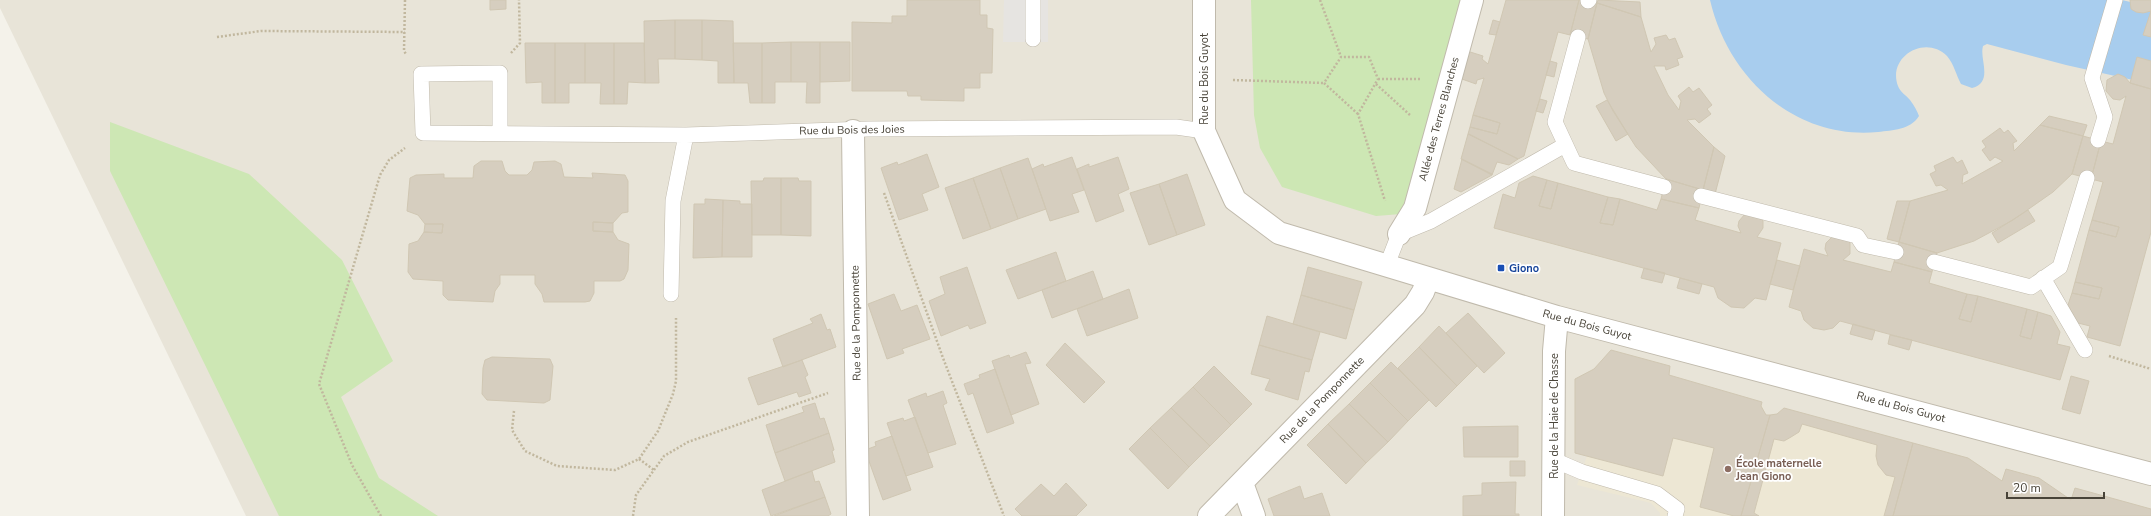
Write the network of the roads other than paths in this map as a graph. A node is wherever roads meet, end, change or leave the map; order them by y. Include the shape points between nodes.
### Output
1 (1033, 0) edge
2 (1204, 0) edge
3 (1472, 0) edge
4 (2115, 0) edge
5 (1578, 37) dead end
6 (1033, 40) dead end
7 (853, 130) junction
8 (1204, 132) junction
9 (500, 133) junction
10 (686, 135) junction
11 (2098, 140) dead end
12 (1566, 144) junction
13 (2086, 178) dead end
14 (1664, 187) dead end
15 (1701, 196) dead end
16 (1401, 229) junction
17 (1896, 252) dead end
18 (1934, 262) dead end
19 (1387, 265) junction
20 (1428, 278) junction
21 (2043, 278) junction
22 (671, 291) road end
23 (1557, 317) junction
24 (2083, 348) road end
25 (1554, 460) junction
26 (2151, 474) edge
27 (1242, 483) junction
28 (858, 516) edge
29 (1208, 516) edge
30 (1254, 516) edge
31 (1553, 516) edge
32 (1675, 516) edge

1 - 6 lane
2 - 8 street, Rue du Bois Guyot
3 - 16 street, Allée des Terres Blanches via 1415,208
4 - 11 lane via 2092,78 2105,116
5 - 12 lane via 1555,122
7 - 8 lane, Rue du Bois des Joies via 1176,127
7 - 10 lane, Rue du Bois des Joies
7 - 28 street, Rue de la Pomponnette
8 - 19 street, Rue du Bois Guyot via 1235,200 1279,233
9 - 9 lane, Rue du Bois des Joies via 500,73 421,74 423,133
9 - 10 lane, Rue du Bois des Joies
10 - 22 lane via 673,201
12 - 14 lane via 1574,163
12 - 16 lane via 1431,221
13 - 21 lane via 2060,267
15 - 17 lane via 1857,236 1863,245
16 - 19 lane
18 - 21 lane via 2031,287
19 - 20 street, Rue du Bois Guyot
20 - 23 street, Rue du Bois Guyot
20 - 27 street, Rue de la Pomponnette via 1415,305
21 - 24 lane
23 - 25 street, Rue de la Haie de Chasse via 1554,351
23 - 26 street, Rue du Bois Guyot
25 - 31 street, Rue de la Haie de Chasse
25 - 32 lane via 1582,472 1657,494 1677,509
27 - 29 street, Rue de la Pomponnette
27 - 30 street

